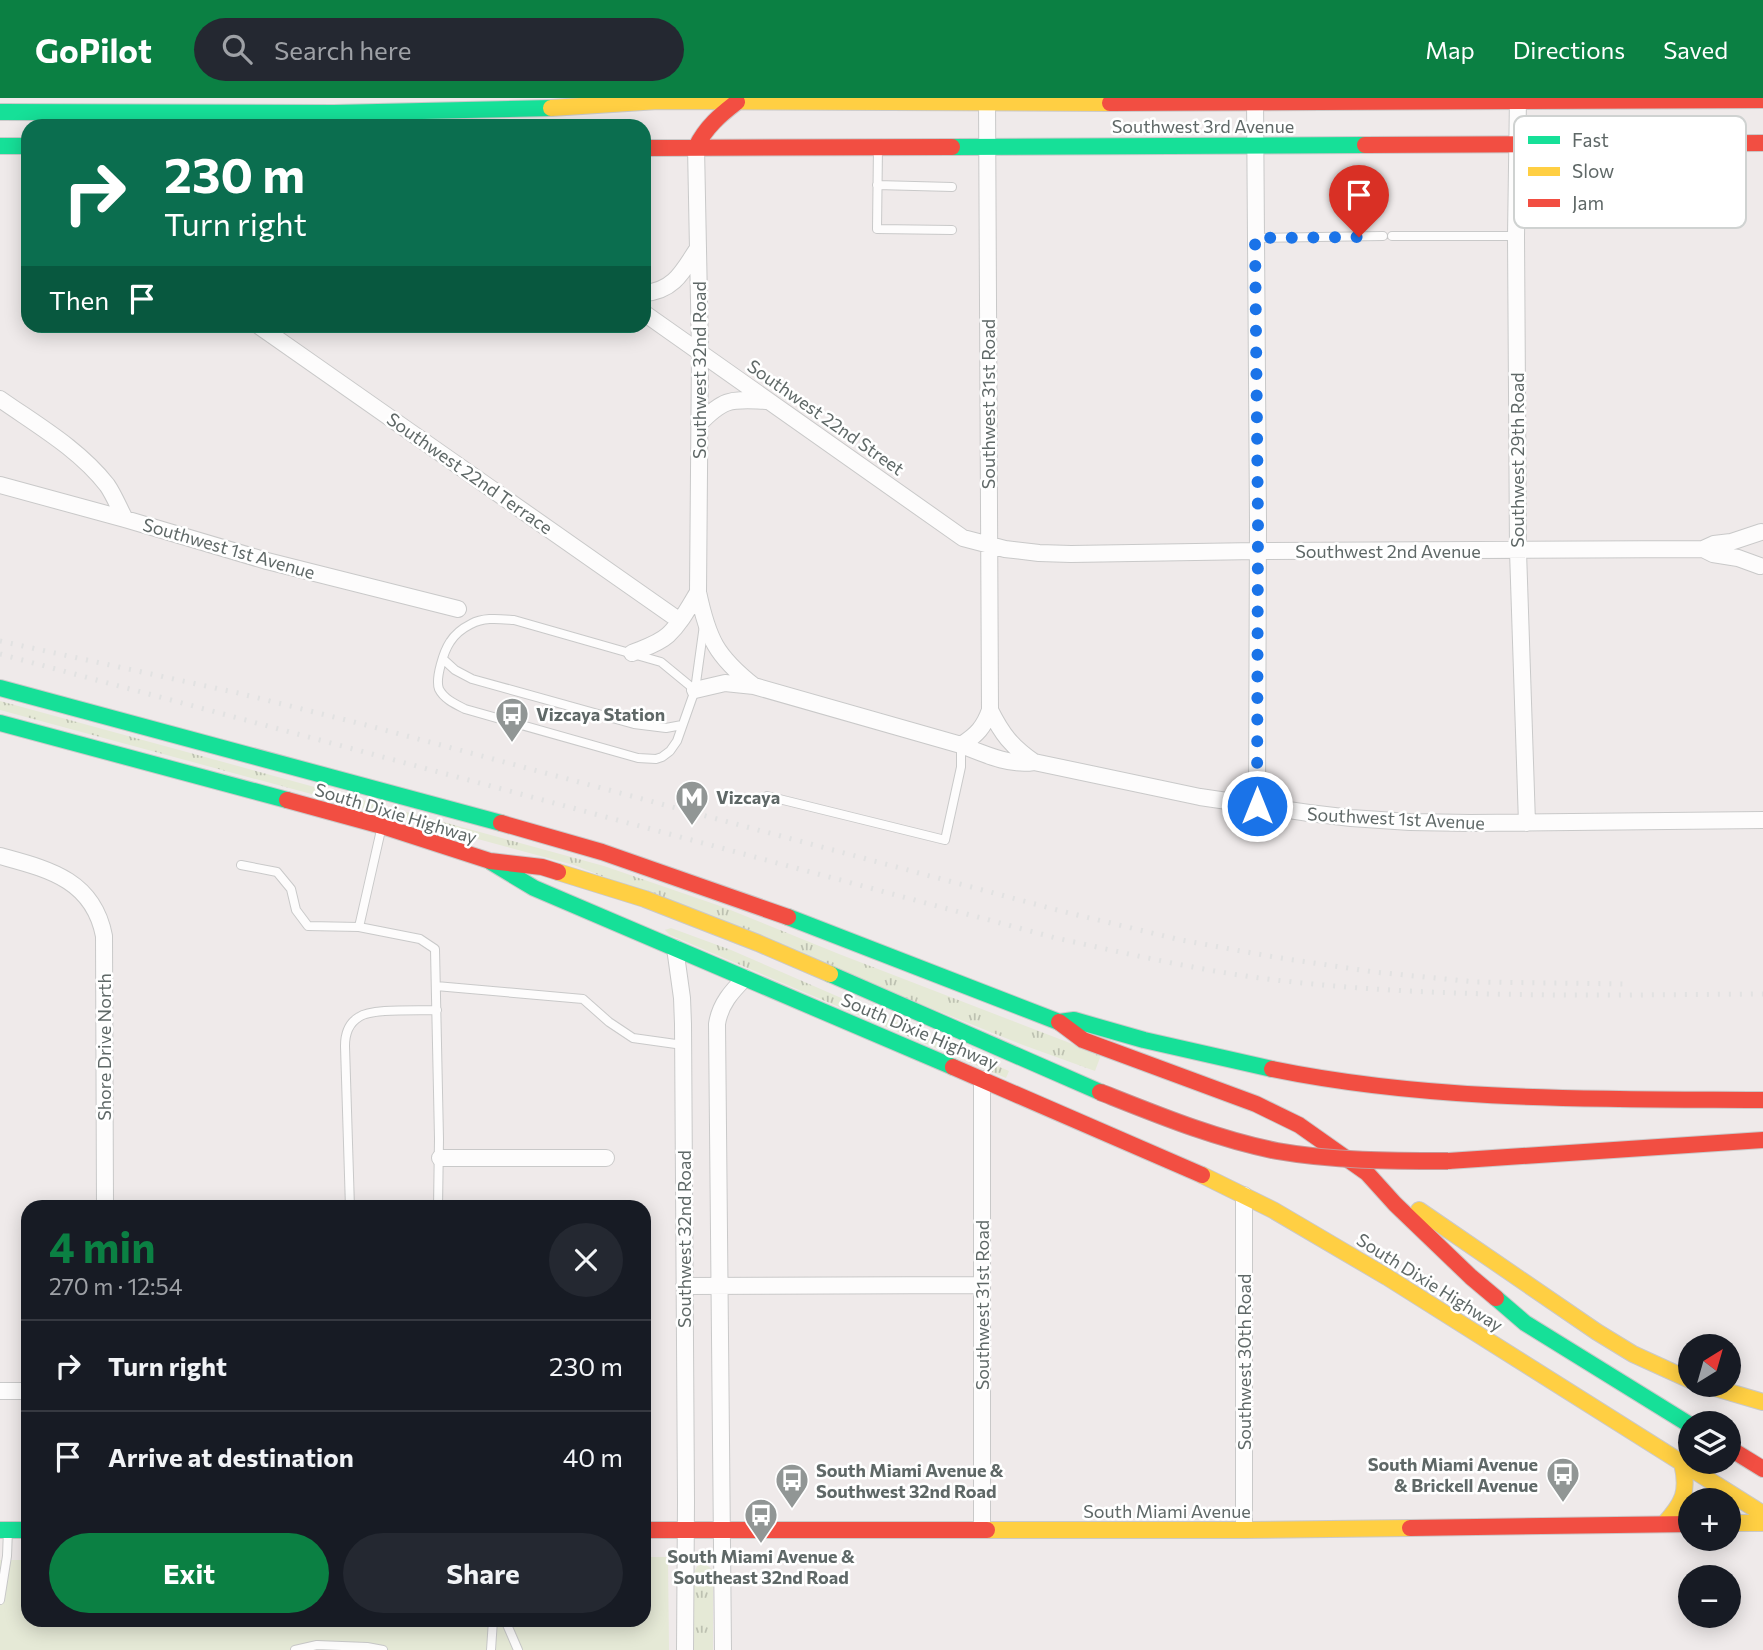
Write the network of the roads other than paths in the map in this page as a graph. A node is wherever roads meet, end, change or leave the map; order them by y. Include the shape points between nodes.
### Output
1 (236, 98) edge
2 (313, 98) edge
3 (371, 98) edge
4 (1518, 99) edge
5 (778, 100) edge
6 (987, 100) edge
7 (1255, 100) edge
8 (1763, 100) edge
9 (737, 102) junction
10 (560, 103) edge
11 (486, 104) edge
12 (402, 111) junction
13 (0, 113) edge
14 (221, 113) junction
15 (334, 113) junction
16 (60, 119) edge
17 (343, 119) edge
18 (468, 119) edge
19 (1256, 145) junction
20 (1514, 145) edge
21 (0, 146) edge
22 (21, 146) edge
23 (878, 147) junction
24 (987, 147) junction
25 (651, 148) edge
26 (696, 148) junction
27 (877, 185) junction
28 (952, 187) dead end
29 (1516, 228) edge
30 (952, 230) dead end
31 (1516, 236) junction
32 (1255, 238) junction
33 (698, 248) junction
34 (651, 292) edge
35 (651, 318) edge
36 (269, 333) edge
37 (700, 352) junction
38 (0, 399) edge
39 (769, 401) junction
40 (699, 424) junction
41 (0, 485) edge
42 (125, 519) junction
43 (1762, 531) edge
44 (989, 546) junction
45 (1703, 549) junction
46 (1258, 551) junction
47 (1518, 551) junction
48 (1761, 568) edge
49 (698, 592) junction
50 (458, 609) dead end
51 (680, 621) junction
52 (704, 622) junction
53 (632, 653) junction
54 (443, 659) junction
55 (754, 686) junction
56 (0, 688) edge
57 (695, 690) junction
58 (990, 709) junction
59 (0, 723) edge
60 (682, 725) junction
61 (961, 745) junction
62 (1034, 761) junction
63 (767, 796) dead end
64 (1257, 806) junction
65 (1763, 820) edge
66 (1527, 823) junction
67 (382, 826) junction
68 (0, 856) edge
69 (490, 861) junction
70 (242, 865) dead end
71 (359, 927) junction
72 (675, 948) junction
73 (745, 978) junction
74 (436, 986) junction
75 (437, 1010) junction
76 (1059, 1021) junction
77 (683, 1045) junction
78 (982, 1079) junction
79 (1763, 1100) edge
80 (1763, 1140) edge
81 (440, 1158) junction
82 (606, 1158) dead end
83 (1377, 1182) junction
84 (1244, 1195) junction
85 (105, 1200) edge
86 (350, 1200) edge
87 (438, 1200) edge
88 (982, 1285) junction
89 (684, 1286) junction
90 (719, 1286) junction
91 (1678, 1375) edge
92 (0, 1391) edge
93 (21, 1391) edge
94 (1741, 1396) edge
95 (1763, 1402) edge
96 (1678, 1418) edge
97 (1741, 1455) edge
98 (1678, 1460) edge
99 (1763, 1469) edge
100 (1685, 1474) edge
101 (1699, 1474) edge
102 (1763, 1514) edge
103 (1741, 1523) edge
104 (1763, 1523) edge
105 (1664, 1524) junction
106 (1678, 1524) edge
107 (4, 1530) edge
108 (651, 1530) edge
109 (686, 1530) junction
110 (723, 1530) junction
111 (982, 1530) junction
112 (1244, 1530) junction
113 (0, 1600) edge
114 (493, 1627) edge
115 (508, 1627) edge
116 (295, 1650) edge
117 (383, 1650) edge
118 (491, 1650) edge
119 (518, 1650) edge
120 (685, 1650) edge
121 (723, 1650) edge

1 - 14 main road
2 - 15 main road
3 - 12 main road
4 - 7 main road, Southwest 3rd Avenue
4 - 8 main road, Southwest 3rd Avenue
5 - 6 main road, Southwest 3rd Avenue
5 - 9 main road, Southwest 3rd Avenue
6 - 7 main road, Southwest 3rd Avenue
6 - 24 street, Southwest 31st Road
7 - 19 street
9 - 10 main road, Southwest 3rd Avenue
9 - 26 main road via 713,120
10 - 11 main road, Southwest 3rd Avenue
11 - 12 main road, Southwest 3rd Avenue
11 - 18 main road
12 - 15 main road, Southwest 3rd Avenue
13 - 16 main road, Southwest 3rd Avenue
14 - 15 main road, Southwest 3rd Avenue
14 - 16 main road, Southwest 3rd Avenue
15 - 17 main road
19 - 20 main road, Southwest 3rd Avenue
19 - 24 main road, Southwest 3rd Avenue
19 - 32 street
21 - 22 main road
23 - 24 main road, Southwest 3rd Avenue
23 - 26 main road, Southwest 3rd Avenue
23 - 27 lane
24 - 44 street, Southwest 31st Road
25 - 26 main road, Southwest 3rd Avenue
26 - 33 street, Southwest 32nd Road
27 - 28 lane
27 - 30 lane via 877,229
29 - 31 street, Southwest 29th Road
31 - 32 lane
31 - 47 street, Southwest 29th Road
32 - 46 street
33 - 34 street via 673,283
33 - 37 street, Southwest 32nd Road
35 - 37 street, Southwest 22nd Street
36 - 51 street, Southwest 22nd Terrace
37 - 39 street, Southwest 22nd Street
37 - 40 street, Southwest 32nd Road
38 - 42 street via 92,467
39 - 40 street via 731,401
39 - 44 street, Southwest 22nd Street via 963,538
40 - 49 street, Southwest 32nd Road
41 - 42 street, Southwest 1st Avenue
42 - 50 street, Southwest 1st Avenue
43 - 45 street, Southwest 2nd Avenue
43 - 48 street via 1754,552
44 - 46 street, Southwest 2nd Avenue via 1071,554
44 - 58 street, Southwest 31st Road
45 - 47 street, Southwest 2nd Avenue
45 - 48 street, Southwest 2nd Avenue
46 - 47 street, Southwest 2nd Avenue
46 - 64 street
47 - 66 street, Southwest 29th Road
49 - 51 street
49 - 52 street, Southwest 32nd Road
51 - 53 street via 667,636
52 - 55 street, Southwest 1st Avenue via 721,656
52 - 57 lane
53 - 54 lane via 497,618 463,629 449,643
53 - 57 lane via 661,662
54 - 60 lane via 472,679 634,724
54 - 60 lane via 439,688 449,701 638,758 667,754
55 - 57 street, Southwest 1st Avenue via 725,682
55 - 61 street, Southwest 1st Avenue
56 - 76 main road, South Dixie Highway via 606,853
57 - 60 lane
58 - 61 street via 982,729
58 - 62 street, Southwest 1st Avenue via 1006,738
59 - 67 main road, South Dixie Highway
61 - 62 street, Southwest 1st Avenue via 1021,764
61 - 63 lane via 961,767 944,840
62 - 64 street, Southwest 1st Avenue
64 - 66 street, Southwest 1st Avenue via 1410,822
65 - 66 street, Southwest 1st Avenue
67 - 69 main road, South Dixie Highway
67 - 71 lane
68 - 85 street, Shore Drive North via 65,878 98,915 104,936
69 - 72 main road, South Dixie Highway via 534,888
69 - 80 main road, bridge via 542,867 676,910 1100,1091 1200,1130 1269,1149 1350,1160 1448,1161
70 - 71 lane via 277,872 291,889 296,910 308,926
71 - 74 lane via 420,939 435,949
72 - 73 main road, South Dixie Highway
72 - 77 street, Southwest 32nd Road
73 - 78 main road, South Dixie Highway
73 - 90 street, Southwest 32nd Road via 726,999 717,1024
74 - 75 lane
74 - 77 lane via 583,999 633,1038
75 - 81 lane
75 - 86 lane via 372,1012 348,1027
76 - 79 main road via 1074,1020 1264,1068 1422,1091 1524,1098
76 - 83 main road, South Dixie Highway via 1083,1040 1276,1113 1341,1152
77 - 89 street, Southwest 32nd Road
78 - 84 main road, South Dixie Highway
78 - 88 street, Southwest 31st Road
81 - 82 street
81 - 87 lane
83 - 91 main road via 1597,1332
83 - 96 main road, South Dixie Highway via 1471,1277 1525,1323
84 - 98 main road, South Dixie Highway via 1356,1258
84 - 112 street, Southwest 30th Road
88 - 90 street
88 - 111 street, Southwest 31st Road
89 - 90 street
89 - 109 street, Southwest 32nd Road
90 - 110 street, Southwest 32nd Road
92 - 93 street
94 - 95 main road
97 - 99 main road
100 - 105 main road via 1686,1493
101 - 102 main road, South Dixie Highway
103 - 104 main road
105 - 106 main road, South Miami Avenue
105 - 112 main road, South Miami Avenue
107 - 113 lane via 7,1556
108 - 109 main road, South Miami Avenue
109 - 110 main road, South Miami Avenue
109 - 120 street, Southwest 32nd Road
110 - 111 main road, South Miami Avenue
110 - 121 street, Southwest 32nd Road
111 - 112 main road, South Miami Avenue
114 - 118 lane
115 - 119 lane
116 - 117 lane via 317,1644

